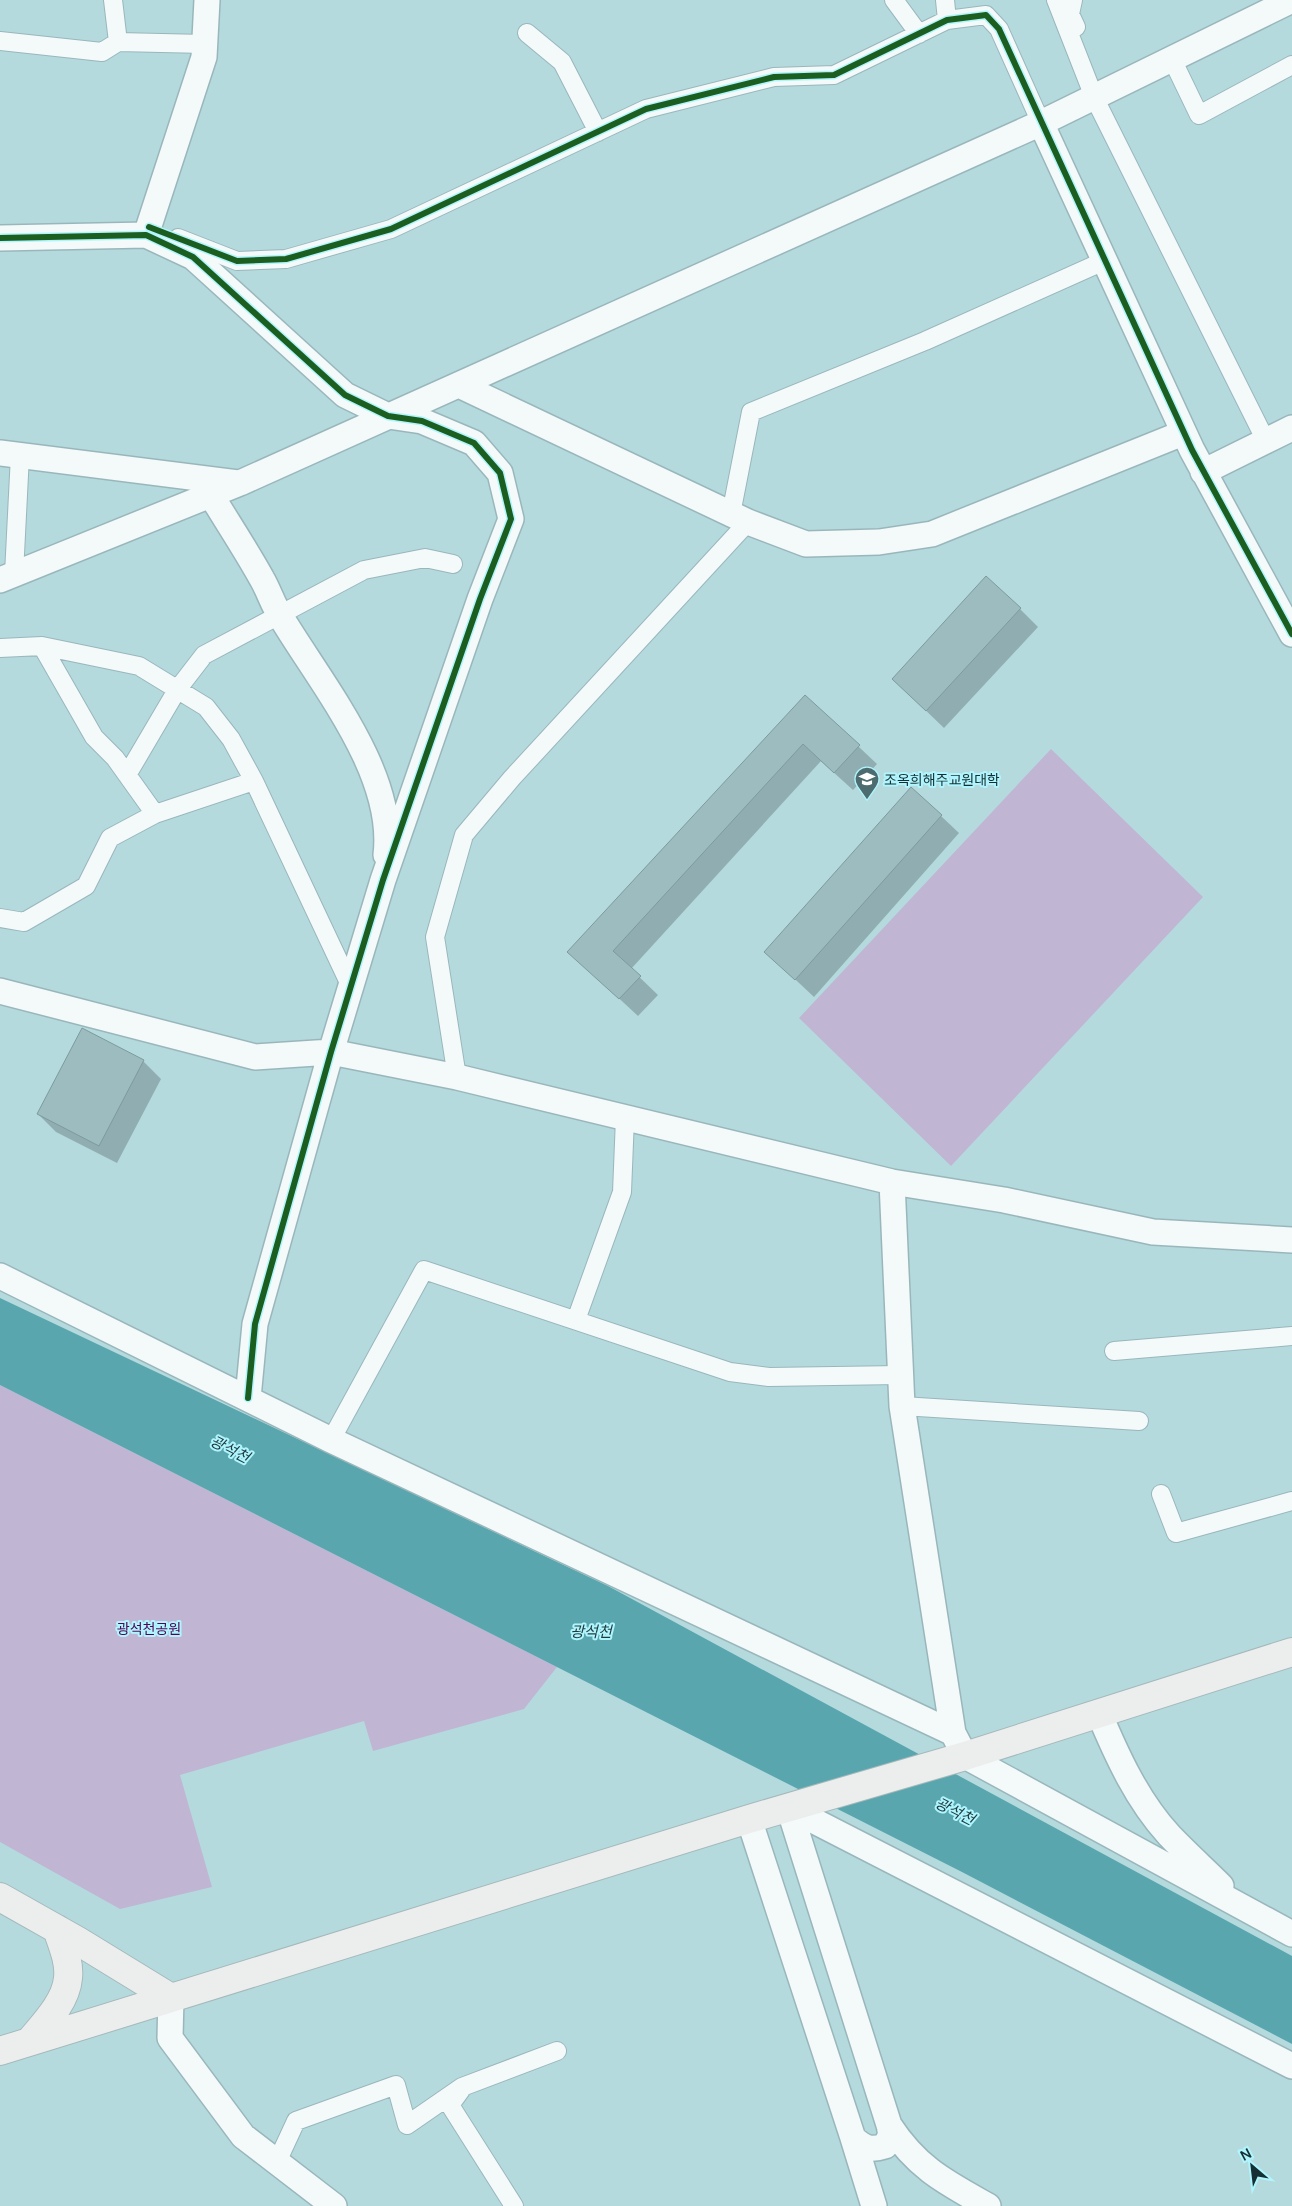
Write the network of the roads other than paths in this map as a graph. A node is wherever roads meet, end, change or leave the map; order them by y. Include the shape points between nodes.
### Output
1 (113, 0) edge
2 (207, 0) edge
3 (894, 0) edge
4 (945, 0) edge
5 (1056, 0) edge
6 (1072, 0) edge
7 (1292, 0) edge
8 (947, 20) junction
9 (527, 32) dead end
10 (919, 34) junction
11 (0, 41) edge
12 (118, 42) junction
13 (204, 44) junction
14 (1172, 59) junction
15 (1292, 65) edge
16 (1100, 94) junction
17 (1041, 123) junction
18 (598, 132) junction
19 (148, 231) junction
20 (0, 238) edge
21 (1104, 261) junction
22 (459, 385) junction
23 (388, 416) junction
24 (1292, 428) edge
25 (1184, 433) junction
26 (1266, 441) junction
27 (10, 454) edge
28 (1203, 472) junction
29 (240, 483) junction
30 (211, 494) junction
31 (740, 518) junction
32 (453, 564) dead end
33 (7, 577) edge
34 (280, 615) junction
35 (1292, 634) edge
36 (42, 646) junction
37 (0, 648) edge
38 (177, 690) junction
39 (127, 775) junction
40 (254, 781) junction
41 (155, 814) junction
42 (384, 880) junction
43 (0, 918) edge
44 (351, 987) junction
45 (0, 992) edge
46 (331, 1052) junction
47 (457, 1077) junction
48 (625, 1118) junction
49 (892, 1182) junction
50 (1292, 1240) edge
51 (0, 1276) edge
52 (576, 1320) junction
53 (1292, 1336) edge
54 (1114, 1351) dead end
55 (899, 1375) junction
56 (248, 1398) junction
57 (902, 1406) junction
58 (1139, 1421) dead end
59 (331, 1440) junction
60 (1161, 1494) dead end
61 (1292, 1501) edge
62 (1292, 1652) edge
63 (1099, 1713) junction
64 (956, 1750) junction
65 (789, 1808) junction
66 (749, 1819) junction
67 (0, 1897) edge
68 (1243, 1908) junction
69 (57, 1929) junction
70 (1292, 1934) edge
71 (171, 1998) junction
72 (30, 2042) junction
73 (0, 2051) edge
74 (557, 2052) dead end
75 (1292, 2066) edge
76 (462, 2087) junction
77 (889, 2125) junction
78 (853, 2138) junction
79 (277, 2162) junction
80 (334, 2206) edge
81 (514, 2206) edge
82 (874, 2206) edge
83 (988, 2206) edge

1 - 12 street
2 - 13 street
3 - 10 street
4 - 8 street
5 - 16 street
6 - 16 street via 1070,14
7 - 14 street
8 - 10 street
8 - 17 street via 986,15 999,29
9 - 18 street via 562,62
10 - 18 street via 834,75 774,78 646,109
11 - 12 street via 102,52
12 - 13 street
13 - 19 street via 204,58
14 - 15 street via 1199,115
14 - 16 street
16 - 17 street
16 - 26 street
17 - 21 street
17 - 22 street
18 - 19 street via 391,229 286,259 236,261
19 - 20 street
19 - 23 street via 192,257 345,395
21 - 25 street
21 - 31 street via 925,341 750,412
22 - 23 street
22 - 31 street
23 - 29 street
23 - 42 street via 422,421 474,443 500,473 511,520 480,599
24 - 26 street
25 - 28 street
25 - 31 street via 932,534 879,542 806,544
26 - 28 street
27 - 29 street
27 - 33 street
28 - 35 street
29 - 30 street
30 - 33 street
30 - 34 street via 263,580
31 - 47 street via 464,835 436,937
32 - 34 street via 425,558 364,570
34 - 38 street via 204,655
34 - 42 street via 355,735 377,787 389,836
36 - 37 street
36 - 38 street via 139,666
36 - 39 street via 94,737
38 - 39 street
38 - 40 street via 206,708 231,739
39 - 41 street
40 - 41 street
40 - 44 street
41 - 43 street via 110,838 86,886 24,922
42 - 44 street
44 - 46 street
45 - 46 street via 255,1057
46 - 47 street
46 - 56 street via 255,1324
47 - 48 street
48 - 49 street
48 - 52 street via 622,1192
49 - 50 street via 1004,1200 1154,1232
49 - 55 street
51 - 56 street
52 - 55 street via 730,1372 769,1377
52 - 59 street via 424,1270
53 - 54 street
55 - 57 street
56 - 59 street
57 - 58 street
57 - 64 street
59 - 64 street
60 - 61 street via 1176,1533
62 - 63 main road
63 - 64 main road
63 - 68 street via 1117,1757 1141,1798 1168,1834
64 - 65 main road
64 - 68 street
65 - 66 main road
65 - 75 street
65 - 77 street
66 - 71 main road
66 - 78 street
67 - 69 main road
68 - 70 street
69 - 71 main road
69 - 72 main road via 67,1961 68,1979 62,1997
71 - 72 main road
71 - 79 street via 170,2038 243,2136
72 - 73 main road
74 - 76 street
76 - 79 street via 407,2125 396,2085 296,2121
76 - 81 street via 450,2105
77 - 78 street via 891,2135 885,2146 872,2150
77 - 83 street via 902,2146 937,2178
78 - 82 street
79 - 80 street

